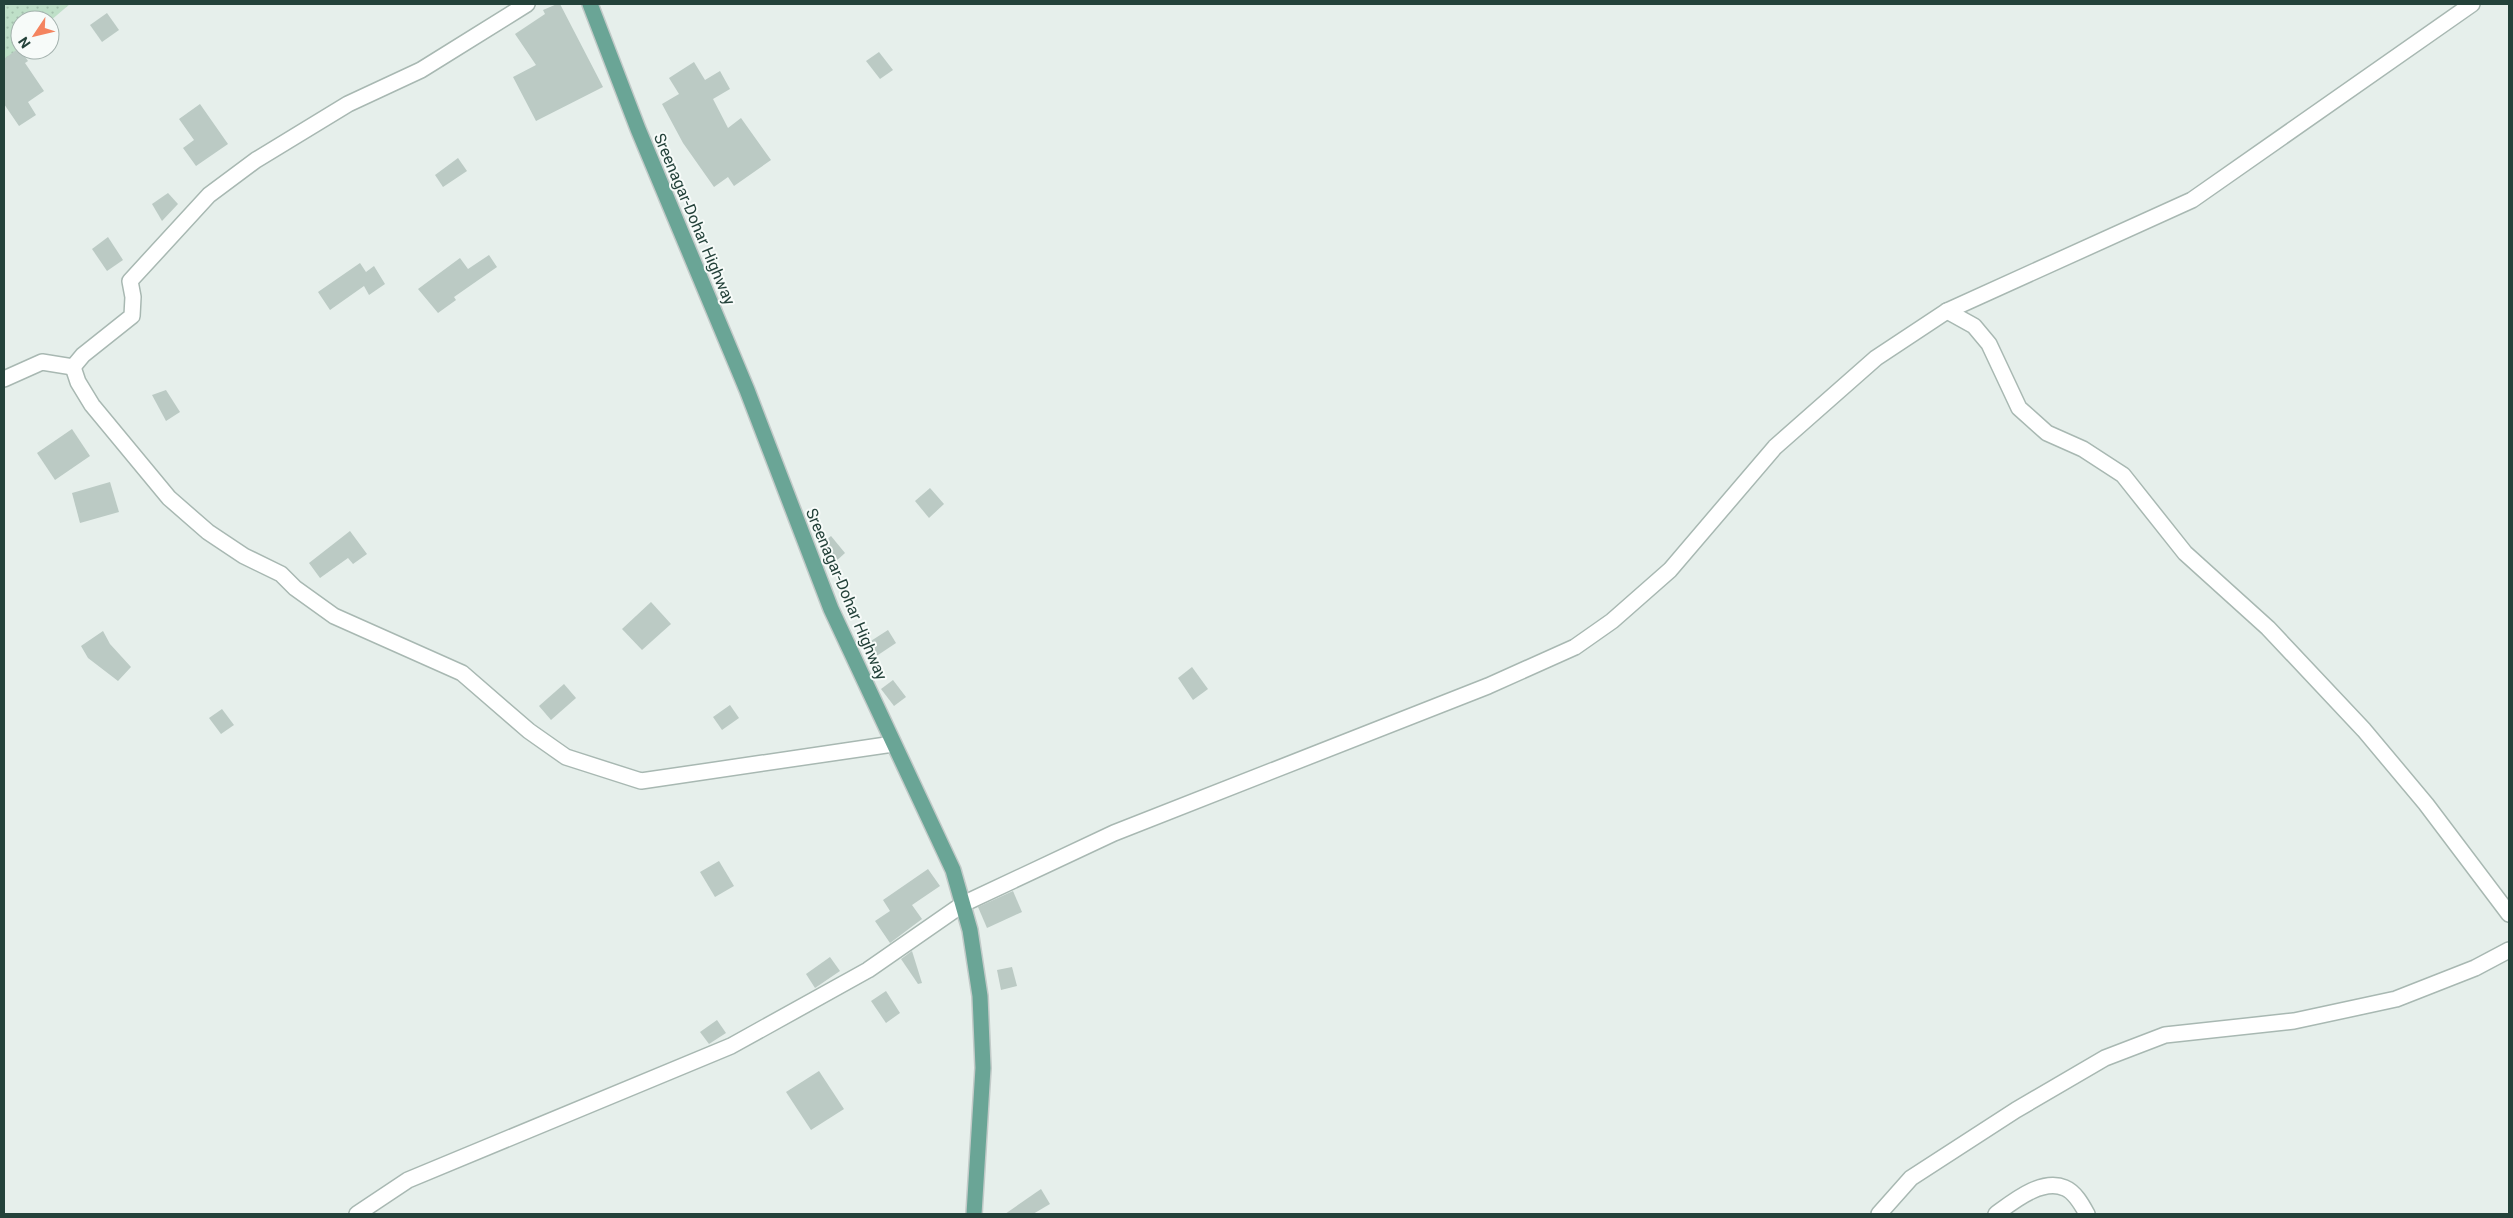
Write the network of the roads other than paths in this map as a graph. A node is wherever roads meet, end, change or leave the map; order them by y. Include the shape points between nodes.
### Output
1 (527, 4) edge
2 (590, 4) edge
3 (2472, 4) edge
4 (1947, 311) junction
5 (73, 367) junction
6 (4, 379) edge
7 (893, 744) junction
8 (963, 904) junction
9 (2509, 914) edge
10 (2509, 950) edge
11 (357, 1214) edge
12 (974, 1214) edge
13 (1879, 1214) edge
14 (1996, 1214) edge
15 (2087, 1214) edge

1 - 5 street via 420,70 340,110 256,160 209,195 130,280 132,316 83,355
2 - 7 main road, Sreenagar-Dohar Highway via 638,129 747,390 831,609
3 - 4 street via 2192,200
4 - 8 street via 1876,358 1776,447 1670,570 1612,622 1575,647 1488,686 1114,833
4 - 9 street via 1974,326 1989,344 2019,408 2048,433 2083,449 2122,475 2184,553 2268,628 2364,730 2432,811
5 - 6 street via 42,362
5 - 7 street via 92,405 169,498 208,532 244,556 281,574 334,616 462,673 529,731 566,757 641,781
7 - 8 main road, Sreenagar-Dohar Highway via 953,870
8 - 11 street via 868,970 731,1046 408,1180
8 - 12 main road, Sreenagar-Dohar Highway via 980,996 983,1059
10 - 13 street via 2474,968 2396,999 2294,1021 2165,1035 2104,1058 1911,1178
14 - 15 street via 2022,1195 2053,1185 2067,1188

